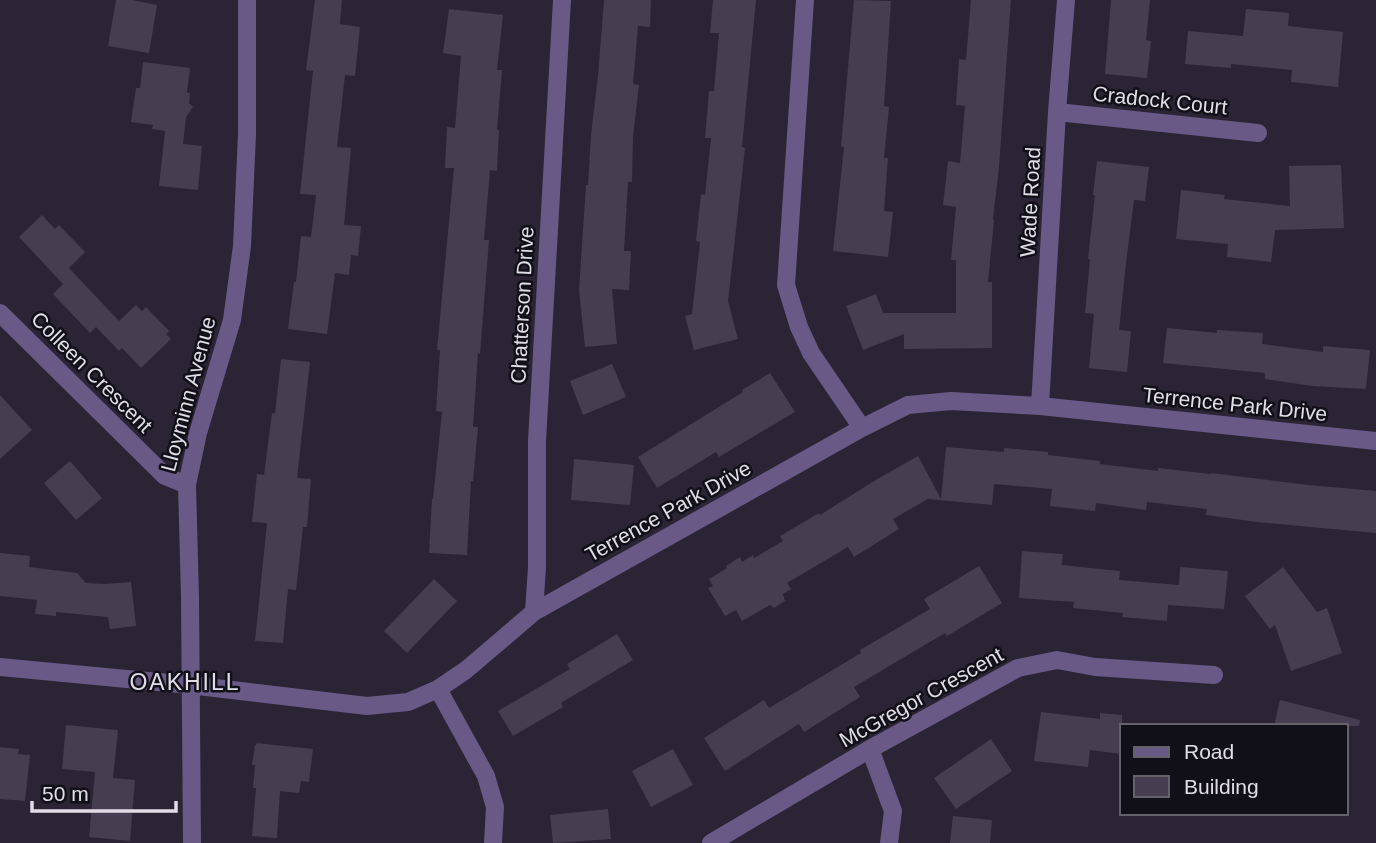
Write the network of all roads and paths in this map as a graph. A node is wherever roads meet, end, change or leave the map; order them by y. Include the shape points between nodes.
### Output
1 (247, 0) edge
2 (562, 0) edge
3 (805, 0) edge
4 (1066, 0) edge
5 (1057, 112) junction
6 (1258, 133) dead end
7 (0, 313) edge
8 (1040, 405) junction
9 (862, 428) junction
10 (1376, 442) edge
11 (187, 485) junction
12 (534, 612) junction
13 (0, 667) edge
14 (1214, 675) dead end
15 (190, 685) junction
16 (438, 689) junction
17 (870, 749) junction
18 (191, 843) edge
19 (493, 843) edge
20 (710, 843) edge
21 (888, 843) edge

1 - 11 street, Lloyminn Avenue via 243,246 232,320
2 - 12 street, Chatterson Drive via 537,441
3 - 9 street via 786,285 811,353
4 - 5 street, Wade Road
5 - 6 street, Cradock Court
5 - 8 street, Wade Road
7 - 11 street, Colleen Crescent via 165,476
8 - 9 street, Terrence Park Drive via 951,401 908,405
8 - 10 street, Terrence Park Drive
9 - 12 street, Terrence Park Drive
11 - 15 street, Lloyminn Avenue
12 - 16 street, Terrence Park Drive
13 - 15 street, Terrence Park Drive
14 - 17 street, McGregor Crescent via 1057,660 1018,668
15 - 16 street, Terrence Park Drive via 367,706 408,702
15 - 18 street, Lloyminn Avenue
16 - 19 street via 486,776 495,807
17 - 20 street, McGregor Crescent
17 - 21 street via 893,811

